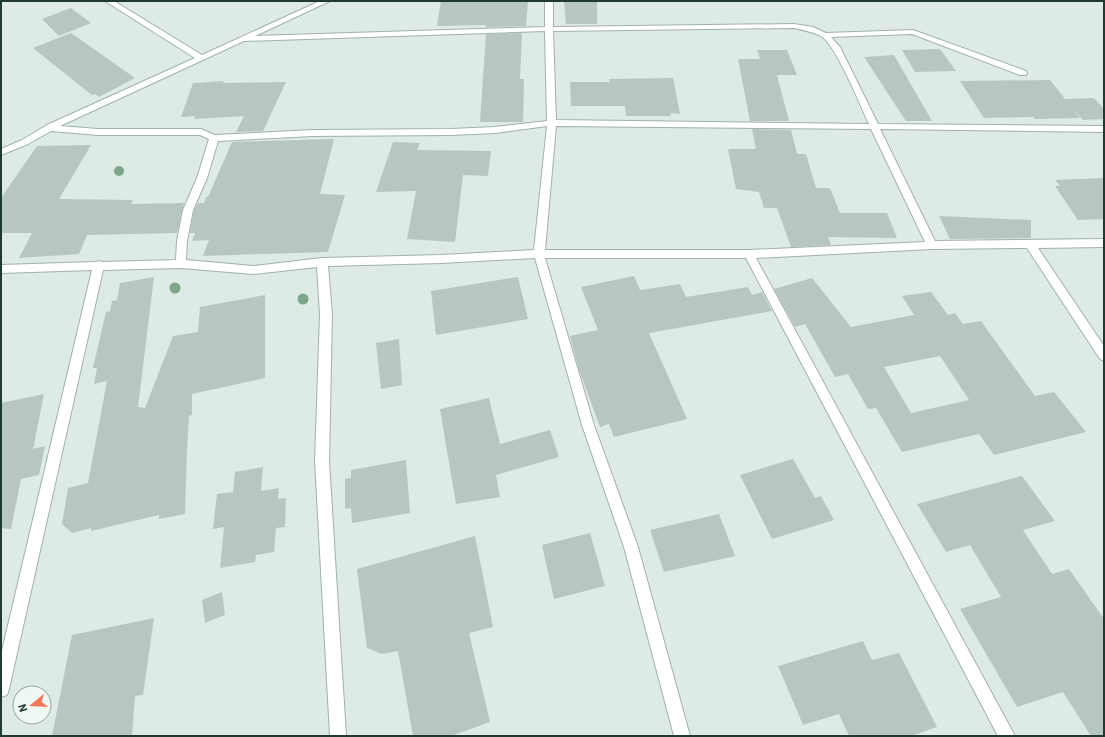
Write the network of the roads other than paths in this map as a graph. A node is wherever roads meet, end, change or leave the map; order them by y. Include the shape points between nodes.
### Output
1 (109, 1) edge
2 (326, 1) edge
3 (549, 1) edge
4 (549, 28) junction
5 (826, 35) junction
6 (243, 39) junction
7 (200, 57) junction
8 (1023, 72) dead end
9 (552, 123) junction
10 (874, 126) junction
11 (49, 128) junction
12 (1104, 129) edge
13 (214, 138) junction
14 (1, 152) edge
15 (1104, 243) edge
16 (932, 245) junction
17 (1031, 245) junction
18 (539, 254) junction
19 (749, 254) junction
20 (322, 262) junction
21 (180, 264) junction
22 (99, 265) junction
23 (1, 269) edge
24 (1104, 356) edge
25 (1, 689) edge
26 (338, 736) edge
27 (682, 736) edge
28 (1007, 736) edge

1 - 7 street
2 - 6 street
3 - 4 street
4 - 5 street via 794,26
4 - 6 street
4 - 9 street
5 - 8 street via 913,32
5 - 10 street via 836,47
6 - 7 street
7 - 11 street
9 - 10 street
9 - 13 street via 473,131 313,133
9 - 18 street
10 - 12 street
10 - 16 street
11 - 13 street via 98,132 201,132
11 - 14 street via 26,142
13 - 21 street via 202,178 188,210
15 - 17 street
16 - 17 street
16 - 19 street
17 - 24 street
18 - 19 street
18 - 20 street
18 - 27 street via 588,425 631,547
19 - 28 street
20 - 21 street via 253,270
20 - 26 street via 326,314 322,461
21 - 22 street
22 - 23 street
22 - 25 street

